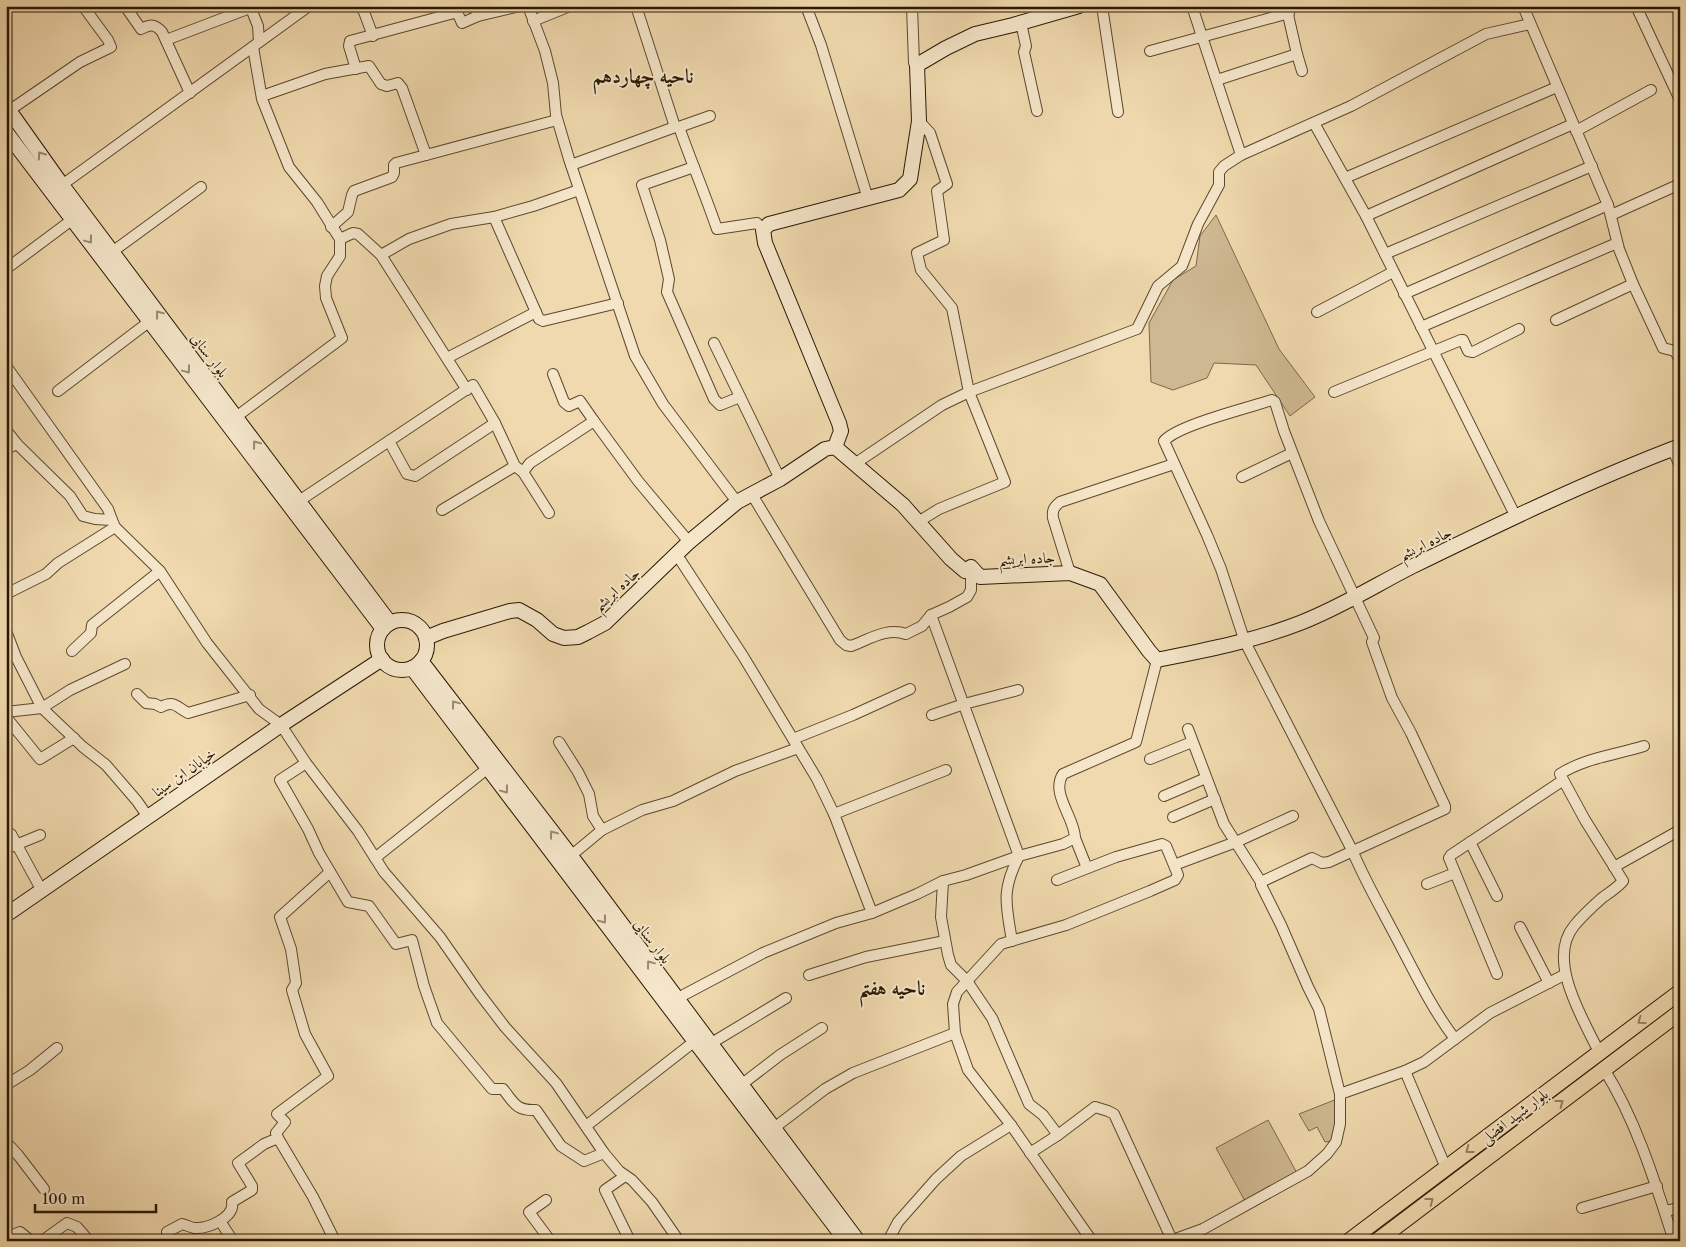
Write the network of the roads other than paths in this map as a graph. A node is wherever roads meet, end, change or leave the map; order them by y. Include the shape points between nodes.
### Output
1 (83, 6) edge
2 (125, 6) edge
3 (309, 6) edge
4 (360, 6) edge
5 (520, 6) edge
6 (528, 6) edge
7 (570, 6) edge
8 (636, 6) edge
9 (806, 6) edge
10 (912, 6) edge
11 (1080, 6) edge
12 (1102, 6) edge
13 (1192, 6) edge
14 (1523, 6) edge
15 (1636, 6) edge
16 (250, 7) edge
17 (1064, 8) edge
18 (1287, 10) edge
19 (477, 11) edge
20 (532, 21) junction
21 (1020, 23) junction
22 (1530, 24) junction
23 (373, 36) junction
24 (1202, 38) junction
25 (166, 40) junction
26 (256, 44) junction
27 (1150, 51) dead end
28 (1297, 54) junction
29 (917, 66) junction
30 (356, 69) junction
31 (1302, 71) dead end
32 (1217, 80) junction
33 (1557, 87) junction
34 (1651, 90) dead end
35 (190, 93) junction
36 (262, 96) junction
37 (1680, 100) edge
38 (8, 108) edge
39 (1036, 111) dead end
40 (1118, 112) dead end
41 (710, 116) dead end
42 (558, 120) junction
43 (919, 121) junction
44 (1314, 123) junction
45 (677, 127) junction
46 (1575, 128) junction
47 (6, 132) edge
48 (1241, 155) junction
49 (426, 156) junction
50 (571, 165) junction
51 (1592, 166) junction
52 (694, 167) junction
53 (1345, 178) junction
54 (1680, 184) edge
55 (201, 187) dead end
56 (58, 190) junction
57 (579, 190) junction
58 (868, 199) junction
59 (1610, 210) junction
60 (1366, 216) junction
61 (494, 217) junction
62 (73, 219) junction
63 (331, 227) junction
64 (763, 230) junction
65 (340, 238) junction
66 (1617, 243) junction
67 (112, 252) junction
68 (1385, 254) junction
69 (381, 255) junction
70 (6, 268) edge
71 (1393, 272) junction
72 (1633, 284) junction
73 (1404, 294) junction
74 (618, 303) junction
75 (536, 312) junction
76 (1317, 312) dead end
77 (1556, 320) dead end
78 (150, 321) junction
79 (1421, 327) junction
80 (1519, 329) dead end
81 (714, 344) dead end
82 (1434, 352) junction
83 (447, 358) junction
84 (1680, 360) edge
85 (6, 366) edge
86 (553, 374) dead end
87 (58, 390) dead end
88 (467, 390) junction
89 (969, 392) junction
90 (1334, 392) dead end
91 (740, 397) junction
92 (236, 417) junction
93 (594, 421) junction
94 (495, 423) junction
95 (6, 430) edge
96 (389, 441) junction
97 (16, 444) junction
98 (835, 447) junction
99 (1676, 447) edge
100 (6, 449) edge
101 (1292, 452) junction
102 (856, 463) junction
103 (1174, 464) junction
104 (1680, 465) edge
105 (519, 469) junction
106 (1242, 477) dead end
107 (780, 479) junction
108 (751, 493) junction
109 (299, 501) junction
110 (737, 502) junction
111 (442, 510) dead end
112 (549, 513) dead end
113 (1516, 517) junction
114 (918, 522) junction
115 (114, 523) junction
116 (689, 542) junction
117 (677, 555) junction
118 (971, 567) junction
119 (160, 571) junction
120 (1070, 573) junction
121 (6, 594) edge
122 (1356, 597) junction
123 (931, 615) junction
124 (386, 626) junction
125 (6, 631) edge
126 (426, 638) junction
127 (1244, 642) junction
128 (72, 651) dead end
129 (382, 659) junction
130 (1158, 660) junction
131 (125, 664) dead end
132 (417, 664) junction
133 (910, 689) dead end
134 (1018, 690) dead end
135 (137, 694) dead end
136 (250, 695) junction
137 (964, 704) junction
138 (42, 708) junction
139 (6, 712) edge
140 (932, 715) dead end
141 (6, 717) edge
142 (282, 724) junction
143 (1188, 729) dead end
144 (74, 738) junction
145 (559, 742) dead end
146 (1192, 742) junction
147 (796, 743) junction
148 (1644, 746) dead end
149 (1150, 759) dead end
150 (306, 763) junction
151 (488, 768) junction
152 (946, 770) dead end
153 (1206, 778) junction
154 (1562, 781) junction
155 (1164, 796) dead end
156 (1215, 799) junction
157 (834, 814) junction
158 (1293, 816) dead end
159 (148, 817) junction
160 (1173, 817) dead end
161 (602, 830) junction
162 (1680, 830) edge
163 (40, 834) dead end
164 (6, 838) edge
165 (1075, 838) junction
166 (1236, 842) junction
167 (1470, 842) junction
168 (16, 845) junction
169 (6, 849) edge
170 (1352, 850) junction
171 (1019, 856) junction
172 (375, 858) junction
173 (566, 861) junction
174 (1174, 865) junction
175 (1614, 867) junction
176 (1086, 868) junction
177 (330, 872) junction
178 (1455, 873) junction
179 (1057, 880) dead end
180 (943, 881) junction
181 (1262, 882) junction
182 (1427, 884) dead end
183 (42, 890) junction
184 (1497, 896) dead end
185 (872, 913) junction
186 (6, 915) edge
187 (1520, 927) dead end
188 (1012, 941) junction
189 (945, 942) junction
190 (1497, 974) dead end
191 (809, 975) dead end
192 (1564, 975) junction
193 (967, 981) junction
194 (1549, 983) junction
195 (1680, 992) edge
196 (786, 998) dead end
197 (676, 999) junction
198 (1680, 1012) edge
199 (822, 1028) dead end
200 (955, 1033) junction
201 (1455, 1039) junction
202 (695, 1041) junction
203 (710, 1044) junction
204 (57, 1048) dead end
205 (1599, 1052) junction
206 (1604, 1069) junction
207 (1405, 1071) junction
208 (6, 1085) edge
209 (741, 1085) junction
210 (1340, 1094) junction
211 (1011, 1125) junction
212 (586, 1126) junction
213 (774, 1128) junction
214 (1058, 1136) junction
215 (278, 1138) junction
216 (6, 1142) edge
217 (604, 1152) junction
218 (1030, 1153) junction
219 (1446, 1168) junction
220 (625, 1176) junction
221 (1657, 1186) junction
222 (44, 1189) dead end
223 (546, 1200) dead end
224 (1402, 1201) junction
225 (1582, 1208) dead end
226 (1680, 1208) edge
227 (1665, 1211) junction
228 (1412, 1215) junction
229 (220, 1221) junction
230 (168, 1232) dead end
231 (1171, 1240) edge
232 (7, 1241) edge
233 (31, 1241) edge
234 (42, 1241) edge
235 (89, 1241) edge
236 (234, 1241) edge
237 (335, 1241) edge
238 (546, 1241) edge
239 (630, 1241) edge
240 (679, 1241) edge
241 (846, 1241) edge
242 (858, 1241) edge
243 (888, 1241) edge
244 (1092, 1241) edge
245 (1349, 1241) edge
246 (1378, 1241) edge
247 (1674, 1241) edge

1 - 38 street via 111,47 80,62
2 - 25 street via 141,29 156,25
3 - 26 street
4 - 23 street
5 - 19 street
6 - 20 street
7 - 20 street
8 - 45 street
9 - 58 street via 822,45
10 - 29 street via 914,63
11 - 17 main road
12 - 40 street
13 - 24 street
14 - 22 street
15 - 37 street
16 - 25 street
16 - 26 street via 258,26
17 - 21 main road
18 - 24 street
18 - 28 street
19 - 23 street via 462,23 457,12
20 - 42 street via 545,51
21 - 29 main road via 975,34
21 - 39 street
22 - 33 street
22 - 44 street via 1486,34
23 - 30 street via 350,41
24 - 27 street
24 - 32 street
25 - 35 street
26 - 35 street
26 - 36 street
28 - 31 street
28 - 32 street
29 - 43 main road
30 - 36 street via 325,74
30 - 49 street via 369,66 381,84 398,83 401,86
32 - 48 street
33 - 46 street
33 - 53 street
34 - 46 street
35 - 56 street
36 - 63 street via 289,167
56 -> 38 main road, بلوار سنایی
41 - 45 street
42 - 49 street
42 - 50 street
43 - 58 main road via 910,179 899,190
43 - 89 street via 930,133 947,184 936,191 944,240 917,253 921,270 952,308
44 - 48 street
44 - 53 street
45 - 50 street
45 - 52 street
46 - 51 street
46 - 60 street
47 - 56 main road, بلوار سنایی
48 - 89 street via 1219,172 1219,185 1198,224 1182,266 1158,286 1137,329
49 - 63 street via 396,163 394,175 354,191 348,212
50 - 57 street
51 - 59 street
51 - 68 street
52 - 64 street via 717,228 756,223
52 - 91 street via 642,185 670,279 667,292 714,399 720,405
53 - 60 street
54 - 59 street
55 - 67 street
56 - 62 main road, بلوار سنایی
56 - 67 main road, بلوار سنایی
57 - 61 street
57 - 74 street
58 - 64 main road via 769,224
59 - 66 street
59 - 73 street
60 - 68 street
61 - 69 street via 451,224 409,238
61 - 75 street
62 - 70 street
62 -> 78 main road, بلوار سنایی
63 - 65 street
64 - 98 main road via 764,243 842,431
65 - 69 street via 358,234
65 - 92 street via 340,256 324,286 342,338
66 - 72 street
66 - 79 street
92 -> 67 main road, بلوار سنایی
68 - 71 street
69 - 83 street
71 - 73 street
71 - 76 street
72 - 77 street
72 - 84 street via 1663,348 1675,351
73 - 79 street
74 - 75 street via 543,321 539,320
74 - 110 street via 635,356 663,404
75 - 83 street
78 - 87 street
78 -> 124 main road, بلوار سنایی
79 - 82 street
80 - 82 street via 1474,352 1468,351 1463,340
81 - 91 street
82 - 90 street
82 - 113 street
83 - 88 street
85 - 115 street via 108,509
86 - 93 street via 564,402 569,406 580,401
88 - 94 street via 475,386
88 - 96 street
89 - 102 street via 942,405
89 - 114 street via 1005,482 939,509
91 - 107 street
109 -> 92 main road, بلوار سنایی
93 - 105 street
93 - 116 street
94 - 96 street via 415,476 407,474
94 - 105 street
95 - 97 street
96 - 109 street
97 - 100 street
97 - 115 street via 70,496 83,516
98 - 102 main road, جاده ابریشم
98 - 107 main road, جاده ابریشم via 825,449
99 - 104 street
99 - 113 main road, جاده ابریشم
101 - 103 street via 1272,400 1176,432 1165,439
101 - 106 street
101 - 122 street via 1319,521
102 - 114 main road, جاده ابریشم
103 - 120 street via 1060,502 1055,507 1053,518
103 - 127 street via 1221,569
105 - 111 street
105 - 112 street
107 - 108 main road, جاده ابریشم
108 - 110 main road, جاده ابریشم
108 - 123 street via 846,645 889,631 906,634 922,626
109 - 124 main road, بلوار سنایی
110 - 116 main road, جاده ابریشم
113 - 122 main road, جاده ابریشم
114 - 118 main road, جاده ابریشم via 965,571
115 - 119 street
115 - 121 street via 46,574
116 - 117 main road, جاده ابریشم
117 - 126 main road, جاده ابریشم via 604,623 578,637 564,638 553,634 519,610
117 - 147 street
118 - 120 main road, جاده ابریشم via 980,577
118 - 123 street via 971,590 967,597
119 - 128 street via 92,625 91,634
119 - 136 street via 208,643
120 - 130 main road, جاده ابریشم via 1100,584
122 - 127 main road, جاده ابریشم via 1298,624
122 - 170 street via 1374,638 1372,642 1392,698 1445,809
123 - 137 street
124 - 126 main road via 409,621 420,627
124 - 129 main road via 379,635 377,647
125 - 138 street
126 - 132 main road via 426,650
127 - 130 main road, جاده ابریشم
127 - 170 street
129 - 132 main road via 398,670
129 - 142 main road, خیابان ابن سینا
130 - 165 street via 1136,742 1063,774 1059,780
131 - 138 street via 70,690
132 - 151 main road, بلوار سنایی
173 -> 132 main road, بلوار سنایی
133 - 147 street
134 - 137 street
135 - 136 street via 146,703 173,704 188,713
136 - 142 street via 259,709
137 - 140 street
137 - 171 street
138 - 139 street
138 - 144 street
141 - 144 street via 40,759
142 - 150 street
142 - 159 main road, خیابان ابن سینا
143 - 146 street
144 - 159 street via 106,765
145 - 161 street via 589,794 593,816
146 - 149 street
146 - 153 street
147 - 157 street
147 - 161 street via 673,801 642,810
148 - 154 street via 1586,760 1560,774
150 - 172 street
150 - 177 street via 280,780
151 - 172 street
151 -> 173 main road, بلوار سنایی
152 - 157 street
153 - 155 street
153 - 156 street
154 - 167 street
154 - 175 street
156 - 160 street
156 - 166 street via 1224,824
157 - 185 street
158 - 166 street
159 - 183 main road, خیابان ابن سینا
161 - 173 street
162 - 175 street
163 - 168 street
164 - 168 street via 11,834
165 - 171 street
165 - 176 street
166 - 174 street
166 - 181 street
167 - 178 street via 1449,858
167 - 184 street
168 - 169 street
168 - 183 street
170 - 181 street via 1329,862 1322,863 1312,858
170 - 201 street via 1419,981
171 - 180 street
171 - 188 street via 1006,888
172 - 212 street via 440,937 506,1027 556,1083
197 -> 173 main road, بلوار سنایی
173 -> 202 main road, بلوار سنایی
174 - 176 street via 1162,844
174 - 188 street via 1178,877 1150,891 1066,925
175 - 192 street via 1623,882 1573,927 1566,944
176 - 179 street
177 - 215 street via 280,917 291,949 296,983 292,990 305,1034 328,1076 277,1114 286,1122 276,1133
177 - 217 street via 348,902 369,906 396,944 412,940 437,1023 492,1089 503,1089 519,1108 536,1110 561,1146 584,1161
178 - 182 street
178 - 190 street
180 - 185 street
180 - 189 street via 941,918
181 - 210 street via 1319,1009
183 - 186 main road, خیابان ابن سینا
185 - 197 street via 836,923 763,954
187 - 194 street
188 - 193 street via 1001,944
189 - 191 street via 866,957
189 - 193 street via 951,965
192 - 194 street
192 - 205 street
193 - 200 street via 957,992 953,1004
193 - 214 street via 992,1018 1029,1104 1043,1114
194 - 201 street via 1490,1013
195 -> 205 main road, بلوار شهید افضلی
196 - 203 street
197 - 203 main road, بلوار سنایی
198 - 206 main road, بلوار شهید افضلی
199 - 209 street
200 - 211 street via 968,1070
200 - 213 street via 853,1073 825,1089
201 - 207 street via 1424,1062
202 - 212 street
202 - 241 main road, بلوار سنایی
203 - 209 main road, بلوار سنایی
204 - 208 street
205 -> 219 main road, بلوار شهید افضلی
206 - 221 street via 1618,1092
228 -> 206 main road, بلوار شهید افضلی
207 - 210 street
207 - 219 street
209 - 213 main road, بلوار سنایی
210 - 231 street via 1336,1142 1308,1171 1202,1230
211 - 218 street
211 - 243 street via 961,1156 936,1179 898,1222
212 - 217 street
213 - 242 main road, بلوار سنایی
214 - 218 street
214 - 231 street via 1095,1107 1114,1114
215 - 229 street via 238,1163 252,1190 232,1202 232,1210
215 - 237 street
216 - 222 street
217 - 220 street
218 - 244 street
219 - 224 main road, بلوار شهید افضلی
220 - 239 street via 605,1190
220 - 240 street via 652,1202
221 - 225 street
221 - 227 street
223 - 238 street via 529,1212 549,1239
224 - 228 main road
224 - 245 main road, بلوار شهید افضلی
226 - 227 street
227 - 247 street
228 - 246 main road, بلوار شهید افضلی
229 - 230 street via 207,1227 193,1228 182,1224
229 - 236 street
232 - 233 street via 20,1232
234 - 235 street via 67,1223 77,1227

